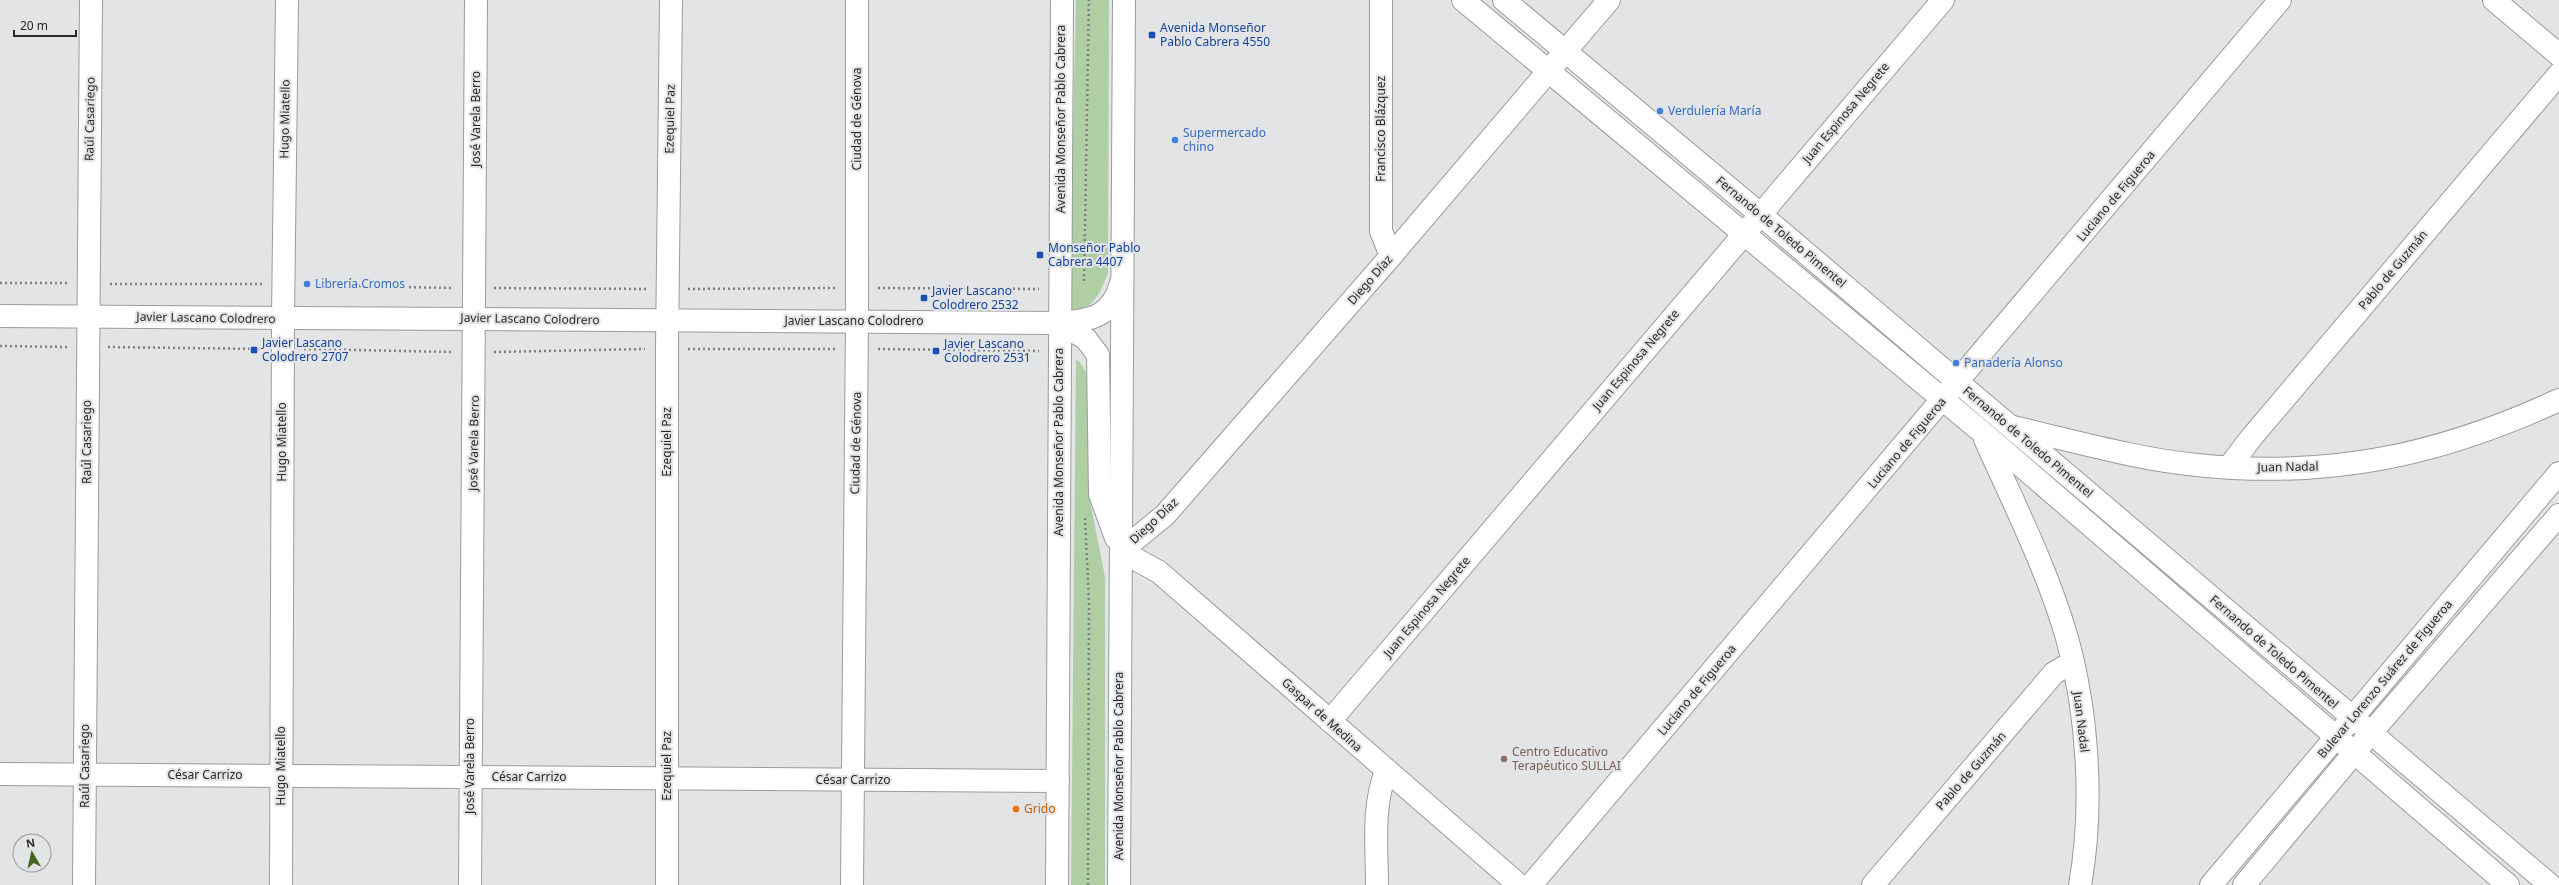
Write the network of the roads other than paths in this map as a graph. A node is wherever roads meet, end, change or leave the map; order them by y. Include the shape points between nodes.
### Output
1 (91, 0) edge
2 (287, 0) edge
3 (476, 0) edge
4 (671, 0) edge
5 (857, 0) edge
6 (1062, 0) edge
7 (1124, 0) edge
8 (1381, 0) edge
9 (1463, 0) edge
10 (1504, 0) edge
11 (1609, 0) edge
12 (1943, 0) edge
13 (2280, 0) edge
14 (2494, 0) edge
15 (1565, 52) junction
16 (2559, 54) edge
17 (1548, 72) junction
18 (2559, 74) edge
19 (1760, 214) junction
20 (1743, 234) junction
21 (1391, 256) junction
22 (1123, 278) junction
23 (0, 316) edge
24 (88, 316) junction
25 (282, 318) junction
26 (475, 318) junction
27 (857, 320) junction
28 (668, 321) junction
29 (1060, 323) junction
30 (1959, 383) junction
31 (2559, 400) edge
32 (1942, 401) junction
33 (2010, 426) junction
34 (1982, 432) junction
35 (2229, 467) junction
36 (2559, 473) edge
37 (2559, 515) edge
38 (1121, 551) junction
39 (2073, 662) junction
40 (2352, 719) junction
41 (1330, 721) junction
42 (2370, 734) junction
43 (2336, 737) junction
44 (2354, 754) junction
45 (1386, 771) junction
46 (0, 774) edge
47 (85, 774) junction
48 (281, 776) junction
49 (470, 777) junction
50 (667, 778) junction
51 (852, 780) junction
52 (1058, 781) junction
53 (84, 885) edge
54 (281, 885) edge
55 (470, 885) edge
56 (667, 885) edge
57 (852, 885) edge
58 (1057, 885) edge
59 (1119, 885) edge
60 (1377, 885) edge
61 (1519, 885) edge
62 (1531, 885) edge
63 (1873, 885) edge
64 (2080, 885) edge
65 (2211, 885) edge
66 (2244, 885) edge
67 (2508, 885) edge
68 (2550, 885) edge

1 - 24 street, Raúl Casariego
2 - 25 street, Hugo Miatello
3 - 26 street, José Varela Berro
4 - 28 street, Ezequiel Paz
5 - 27 street, Ciudad de Génova
6 - 29 street, Avenida Monseñor Pablo Cabrera
7 - 22 street, Avenida Monseñor Pablo Cabrera
8 - 21 street, Francisco Blázquez via 1381,231
9 - 17 street, Fernando de Toledo Pimentel
10 - 15 street, Fernando de Toledo Pimentel
11 - 15 street, Diego Díaz
12 - 19 street, Juan Espinosa Negrete
13 - 30 street, Luciano de Figueroa
14 - 16 street
15 - 17 street, Diego Díaz
15 - 19 street, Fernando de Toledo Pimentel
17 - 20 street, Fernando de Toledo Pimentel
17 - 21 street, Diego Díaz
18 - 35 street, Pablo de Guzmán
19 - 20 street, Juan Espinosa Negrete
19 - 30 street, Fernando de Toledo Pimentel
20 - 32 street, Fernando de Toledo Pimentel
20 - 41 street, Juan Espinosa Negrete
21 - 38 street, Diego Díaz via 1164,515
22 - 29 street, Javier Lascano Colodrero via 1116,298 1104,312 1095,318
22 - 38 street, Avenida Monseñor Pablo Cabrera
23 - 24 street, Javier Lascano Colodrero
24 - 25 street, Javier Lascano Colodrero
24 - 47 street, Raúl Casariego
25 - 26 street, Javier Lascano Colodrero
25 - 48 street, Hugo Miatello
26 - 28 street, Javier Lascano Colodrero
26 - 49 street, José Varela Berro
27 - 28 street, Javier Lascano Colodrero
27 - 29 street, Javier Lascano Colodrero
27 - 51 street, Ciudad de Génova
28 - 50 street, Ezequiel Paz
29 - 38 street via 1086,339 1098,355 1100,494
29 - 52 street, Avenida Monseñor Pablo Cabrera
30 - 32 street, Luciano de Figueroa
30 - 33 street, Fernando de Toledo Pimentel
31 - 35 street, Juan Nadal via 2517,419 2448,444 2362,464 2306,468
32 - 34 street, Fernando de Toledo Pimentel
32 - 62 street, Luciano de Figueroa
33 - 35 street, Juan Nadal via 2158,459
33 - 40 street, Fernando de Toledo Pimentel
34 - 39 street, Juan Nadal via 2049,588
34 - 43 street, Fernando de Toledo Pimentel
36 - 40 street, Bulevar Lorenzo Suárez de Figueroa
37 - 42 street, Bulevar Lorenzo Suárez de Figueroa
38 - 41 street, Gaspar de Medina via 1159,572
38 - 59 street, Avenida Monseñor Pablo Cabrera
39 - 63 street, Pablo de Guzmán via 2054,674
39 - 64 street, Juan Nadal via 2087,772 2085,849
40 - 42 street, Fernando de Toledo Pimentel
40 - 43 street, Bulevar Lorenzo Suárez de Figueroa
41 - 45 street, Gaspar de Medina
42 - 44 street, Bulevar Lorenzo Suárez de Figueroa
42 - 68 street, Fernando de Toledo Pimentel
43 - 44 street, Fernando de Toledo Pimentel
43 - 65 street, Bulevar Lorenzo Suárez de Figueroa
44 - 66 street, Bulevar Lorenzo Suárez de Figueroa
44 - 67 street, Fernando de Toledo Pimentel
45 - 60 street via 1377,802
45 - 61 street, Gaspar de Medina
46 - 47 street, César Carrizo
47 - 48 street, César Carrizo
47 - 53 street, Raúl Casariego
48 - 49 street, César Carrizo
48 - 54 street, Hugo Miatello
49 - 50 street, César Carrizo
49 - 55 street, José Varela Berro
50 - 51 street, César Carrizo
50 - 56 street, Ezequiel Paz
51 - 52 street, César Carrizo
51 - 57 street, Ciudad de Génova
52 - 58 street, Avenida Monseñor Pablo Cabrera

